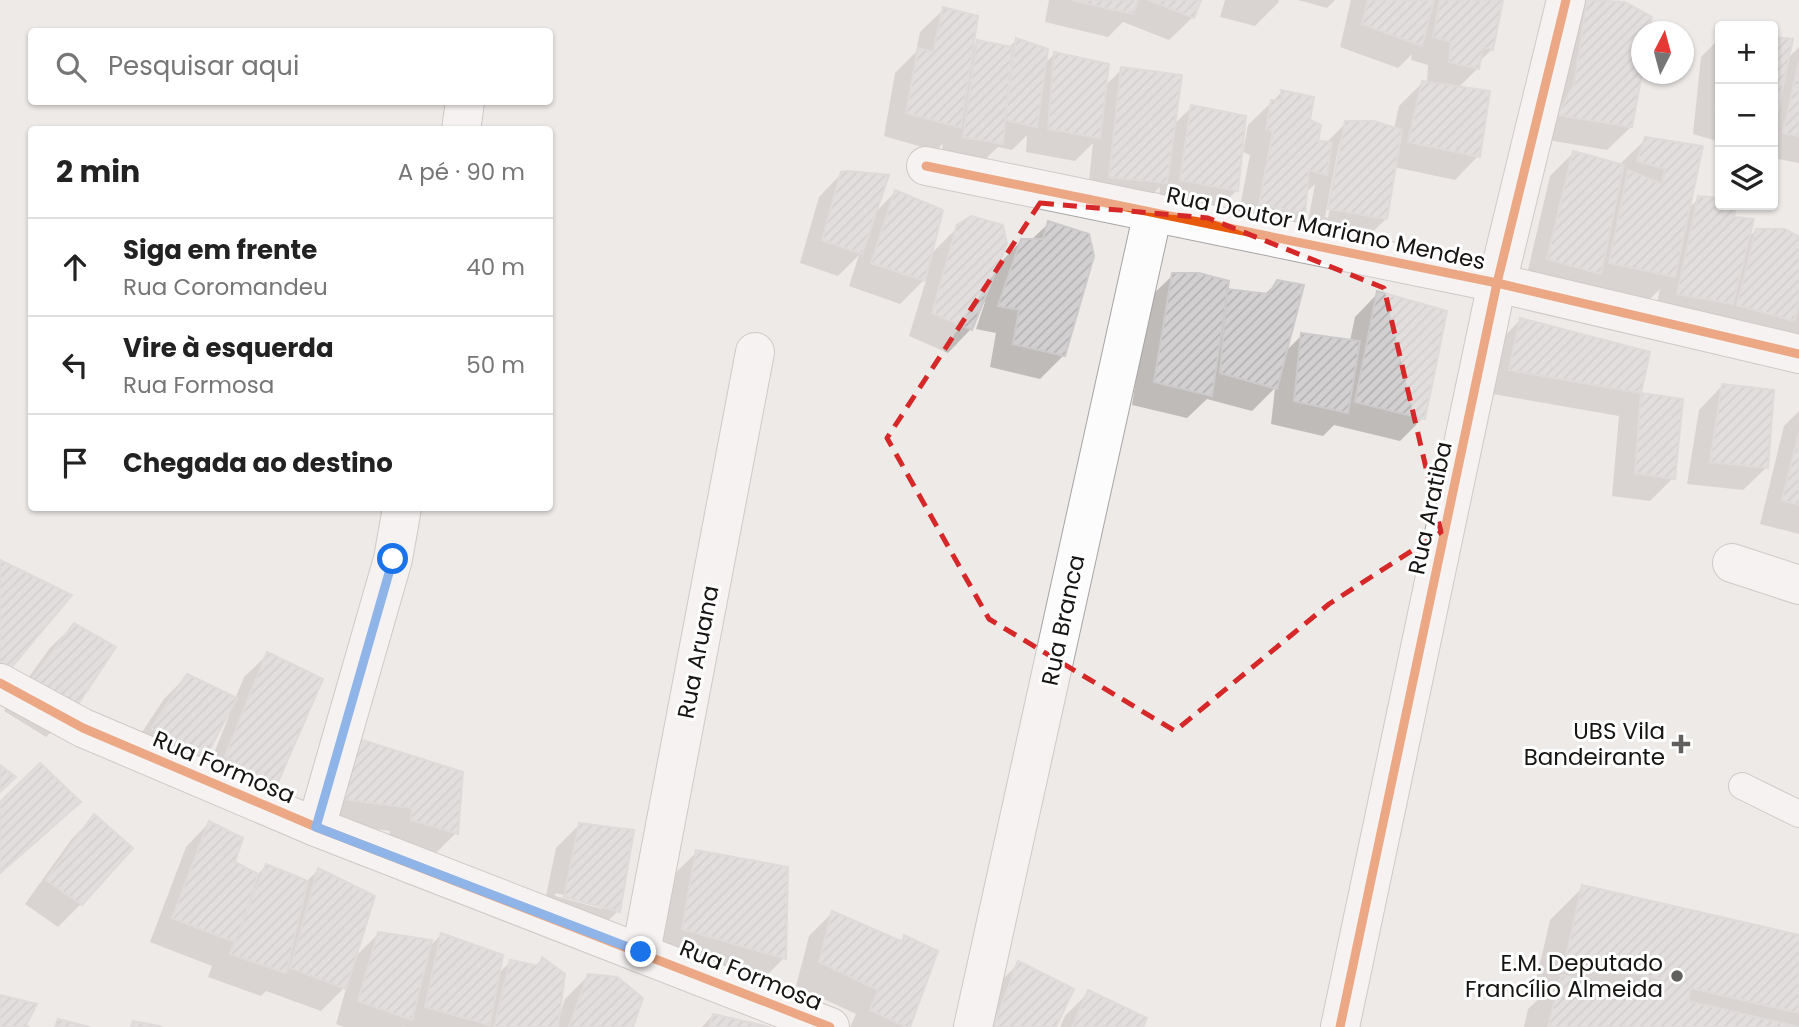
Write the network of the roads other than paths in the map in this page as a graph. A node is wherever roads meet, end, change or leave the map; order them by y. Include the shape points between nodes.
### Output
1 (1566, 0) edge
2 (465, 105) edge
3 (462, 126) edge
4 (926, 166) dead end
5 (1153, 212) junction
6 (1497, 283) junction
7 (755, 352) dead end
8 (1799, 354) edge
9 (401, 511) edge
10 (1732, 563) dead end
11 (1799, 585) edge
12 (0, 683) edge
13 (1742, 786) dead end
14 (1799, 814) edge
15 (316, 827) junction
16 (641, 952) junction
17 (830, 1027) edge
18 (974, 1027) edge
19 (1340, 1027) edge

1 - 6 street, Rua Aratiba
2 - 3 street
4 - 5 street, Rua Doutor Mariano Mendes
5 - 6 street, Rua Doutor Mariano Mendes
5 - 18 street, Rua Branca
6 - 8 street, Rua Doutor Mariano Mendes
6 - 19 street, Rua Aratiba
7 - 16 street, Rua Aruana
9 - 15 street via 393,559
10 - 11 street
12 - 15 street, Rua Formosa via 83,728
13 - 14 lane
15 - 16 street, Rua Formosa
16 - 17 street, Rua Formosa

